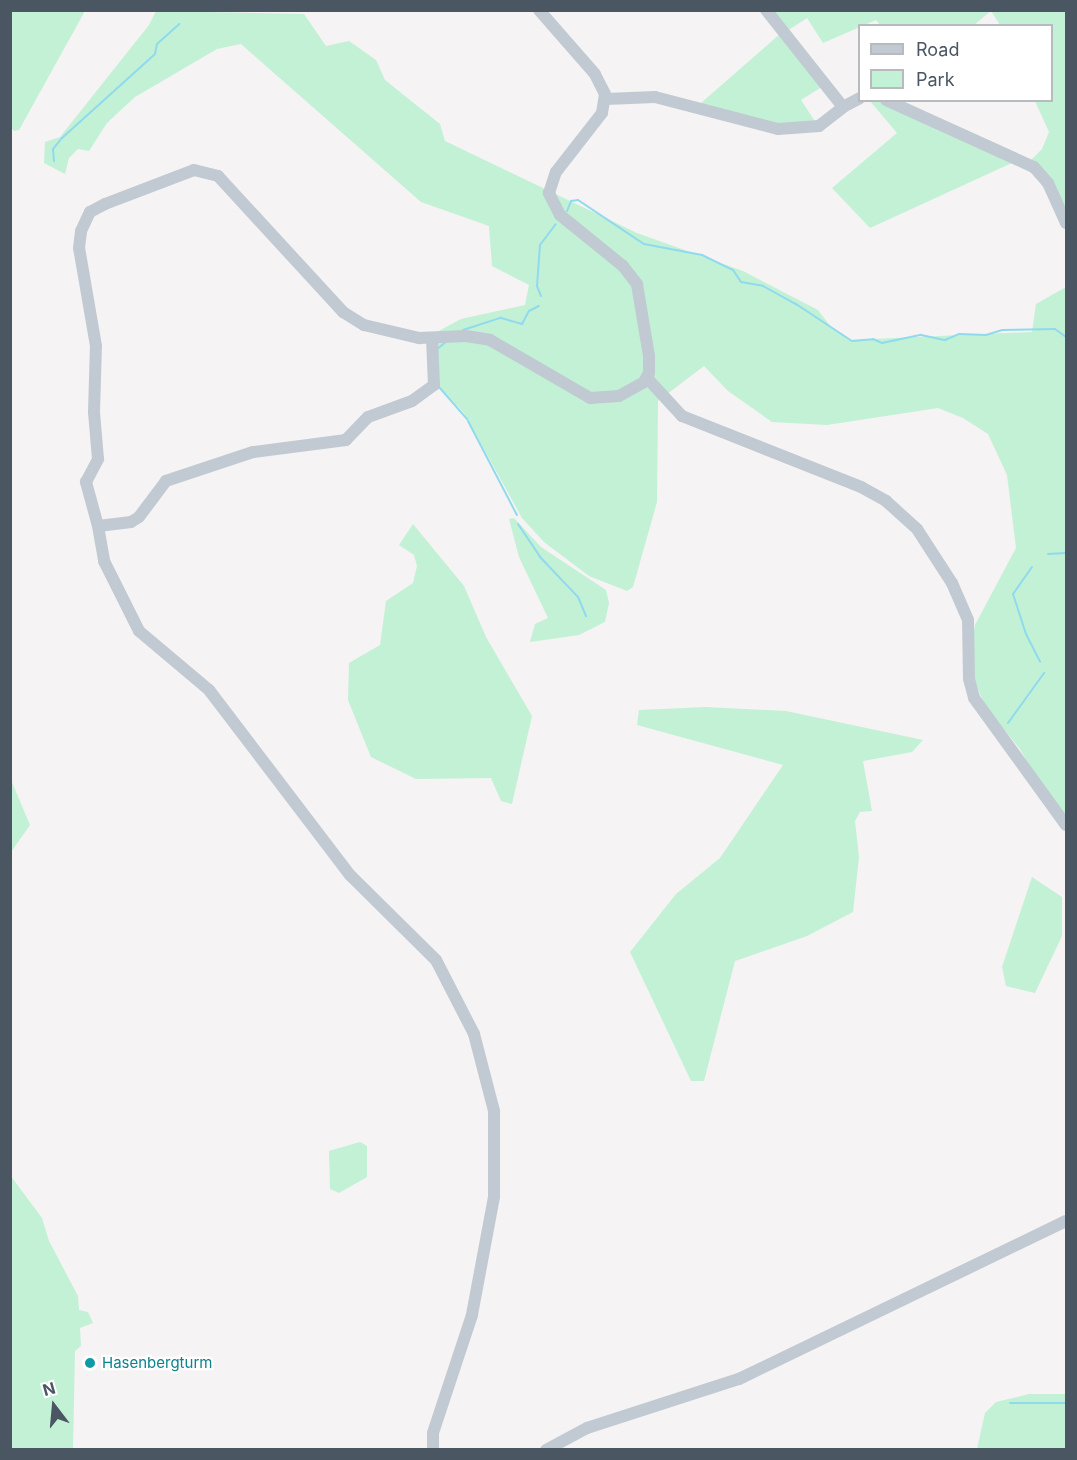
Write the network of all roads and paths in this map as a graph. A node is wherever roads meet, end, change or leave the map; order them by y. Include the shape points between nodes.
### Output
1 (538, 10) edge
2 (766, 10) edge
3 (606, 99) junction
4 (858, 99) edge
5 (890, 102) edge
6 (843, 108) junction
7 (1066, 223) edge
8 (432, 338) junction
9 (647, 378) junction
10 (98, 526) junction
11 (1066, 825) edge
12 (1066, 1221) edge
13 (433, 1449) edge
14 (546, 1449) edge

1 - 3 street via 595,74
2 - 6 street
3 - 6 street via 655,97 734,120 788,130 819,126
3 - 9 street via 599,118 552,178 549,193 561,214 623,266 637,284 649,356
4 - 6 street
5 - 7 street via 1034,167 1048,183
8 - 9 street via 490,340 594,398 628,392
8 - 10 street via 434,385 412,402 368,417 346,440 253,452 166,480 139,517 131,522
8 - 10 street via 379,330 352,318 226,184 210,172 194,170 170,177 90,212 81,231 79,248 96,346 94,411 98,459 86,482
9 - 11 street via 682,416 861,487 917,529 952,584 968,620 968,675 974,698
10 - 13 street via 104,561 139,630 209,690 342,866 436,960 474,1034 494,1111 495,1188 472,1315 433,1433
12 - 14 street via 860,1318 748,1376 587,1428

